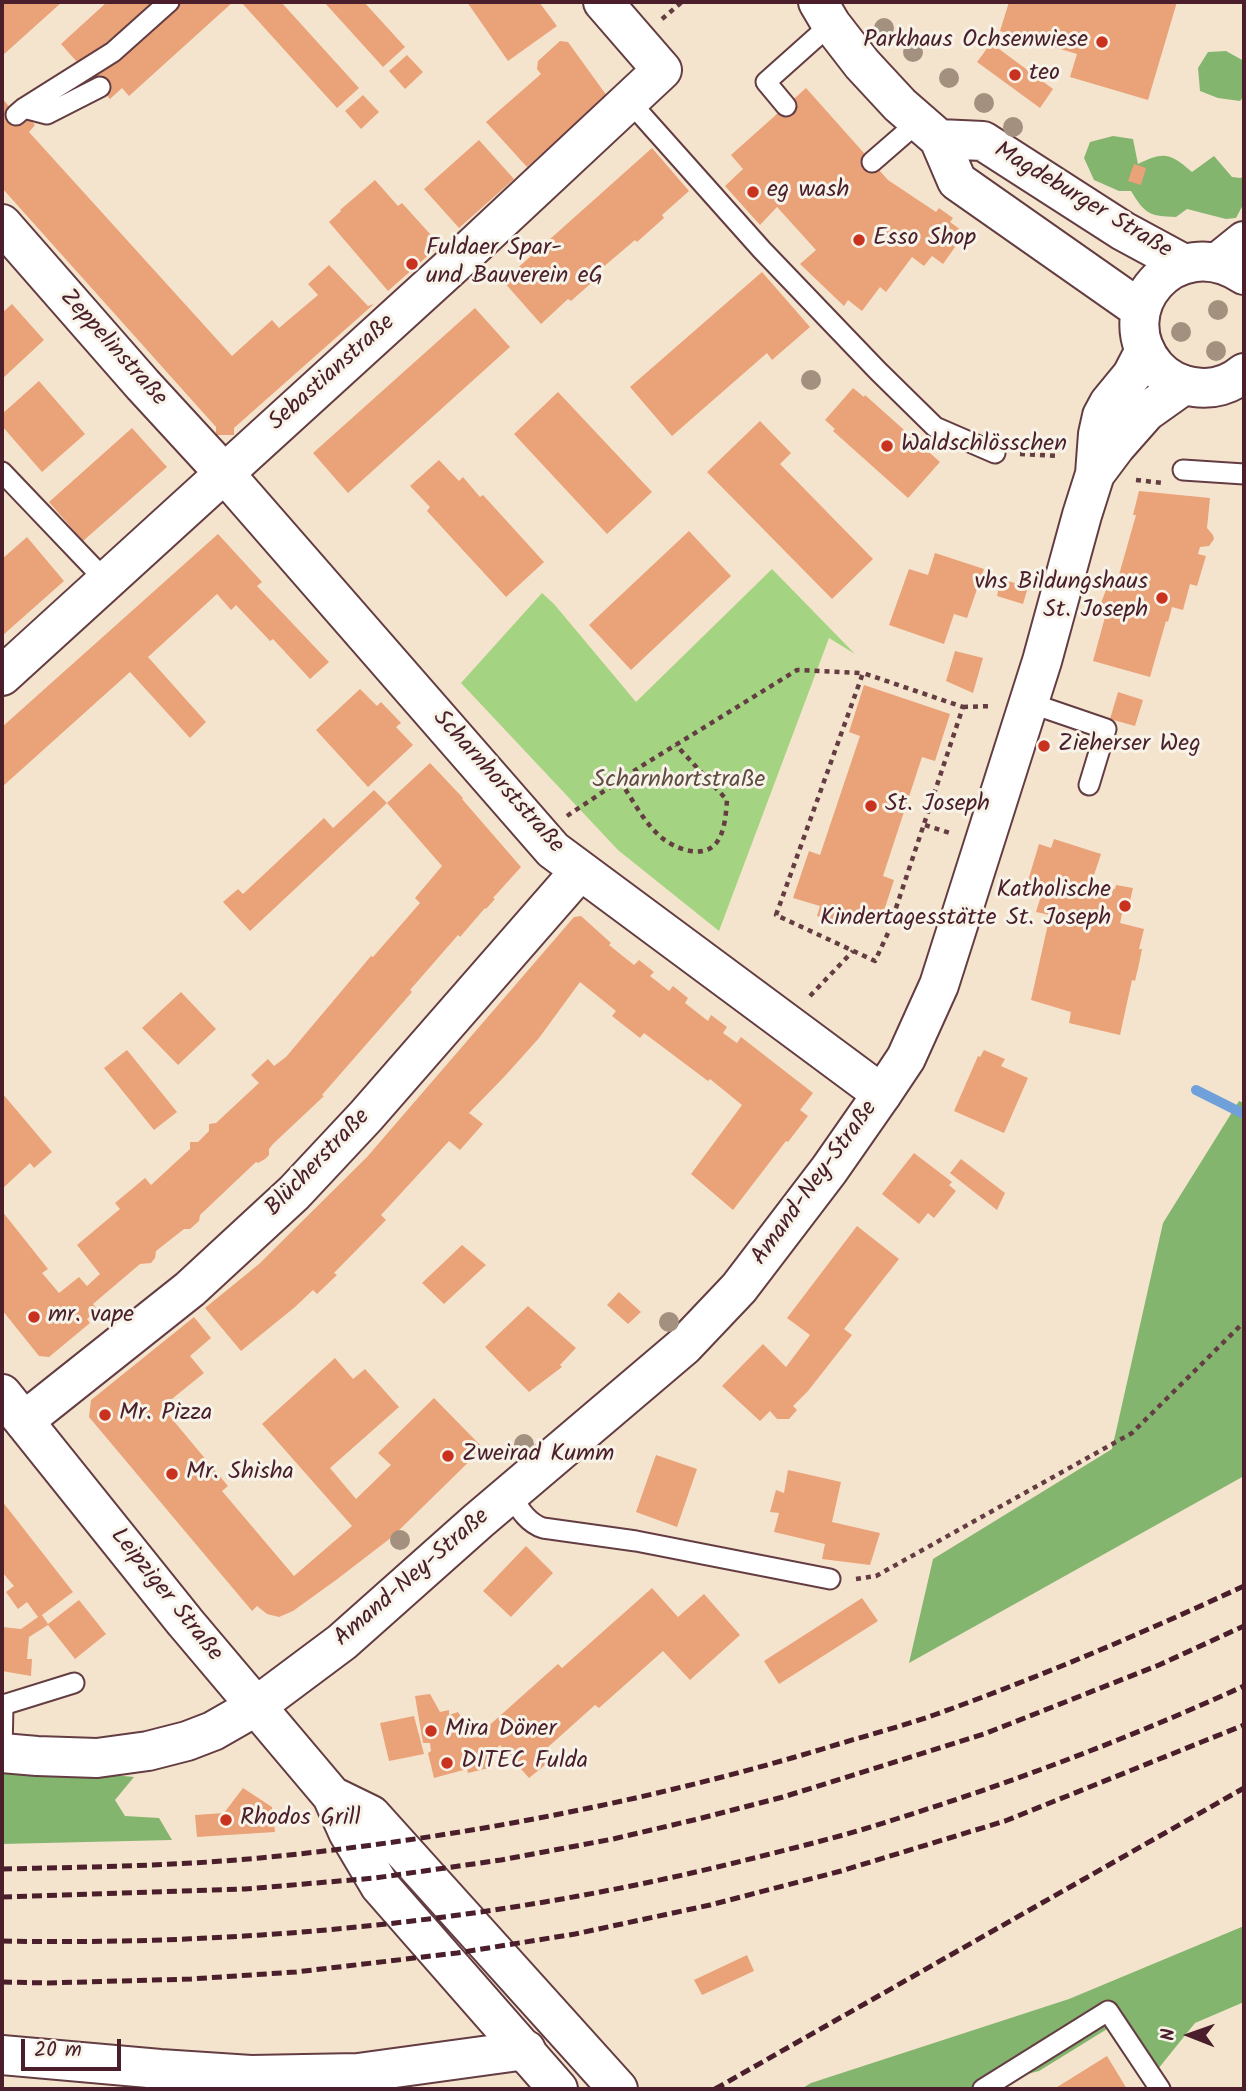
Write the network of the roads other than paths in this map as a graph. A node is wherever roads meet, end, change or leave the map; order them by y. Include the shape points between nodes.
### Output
1 (169, 2) edge
2 (603, 2) edge
3 (825, 13) edge
4 (100, 87) dead end
5 (630, 102) junction
6 (786, 106) dead end
7 (928, 130) junction
8 (872, 162) dead end
9 (2, 224) edge
10 (1223, 260) edge
11 (1141, 310) junction
12 (1145, 350) junction
13 (1244, 373) edge
14 (1184, 385) junction
15 (995, 453) road end
16 (1183, 470) dead end
17 (2, 472) edge
18 (224, 473) junction
19 (1095, 474) junction
20 (1244, 474) edge
21 (106, 581) junction
22 (2, 676) edge
23 (1012, 705) junction
24 (1089, 785) dead end
25 (580, 871) junction
26 (882, 1094) junction
27 (13, 1408) edge
28 (510, 1494) junction
29 (830, 1579) road end
30 (74, 1683) dead end
31 (255, 1707) junction
32 (2, 1753) edge
33 (332, 1796) junction
34 (526, 2050) junction
35 (2, 2055) edge
36 (558, 2089) edge
37 (618, 2089) edge
38 (983, 2089) edge
39 (1160, 2089) edge

1 - 4 lane via 113,52 20,112 47,114
2 - 5 street, Sebastianstraße via 662,70
3 - 6 lane via 766,82
3 - 7 street, Magdeburger Straße via 862,64
5 - 15 lane via 762,250 935,427
5 - 18 street, Sebastianstraße
7 - 8 lane
7 - 10 street, Magdeburger Straße via 983,141 1123,231
7 - 11 street, Magdeburger Straße via 957,181
9 - 18 street, Zeppelinstraße
10 - 11 street, Magdeburger Straße via 1169,271 1157,281
11 - 12 street
12 - 14 street via 1161,372
12 - 19 street, Amand-Ney-Straße via 1102,416
13 - 14 street via 1221,386
14 - 19 street, Amand-Ney-Straße via 1146,412
16 - 20 lane
17 - 21 lane
18 - 21 street, Sebastianstraße
18 - 25 street, Scharnhorststraße via 553,850
19 - 23 street, Amand-Ney-Straße
21 - 22 street, Sebastianstraße
23 - 24 lane via 1106,729
23 - 26 street, Amand-Ney-Straße via 939,985 906,1058
25 - 26 street, Scharnhorststraße
25 - 27 street, Blücherstraße via 294,1193 190,1289
26 - 28 street, Amand-Ney-Straße via 730,1298 684,1346
27 - 31 street, Leipziger Straße
28 - 29 lane via 534,1526
28 - 31 street, Amand-Ney-Straße via 342,1642
30 - 32 lane via 3,1705
31 - 32 street, Amand-Ney-Straße via 213,1731 149,1751 97,1758
31 - 33 street, Leipziger Straße
33 - 34 street, Leipziger Straße via 380,1886
33 - 37 street, Leipziger Straße via 371,1815
34 - 35 street via 358,2073 251,2075
34 - 36 street, Leipziger Straße
38 - 39 lane via 1108,2011

